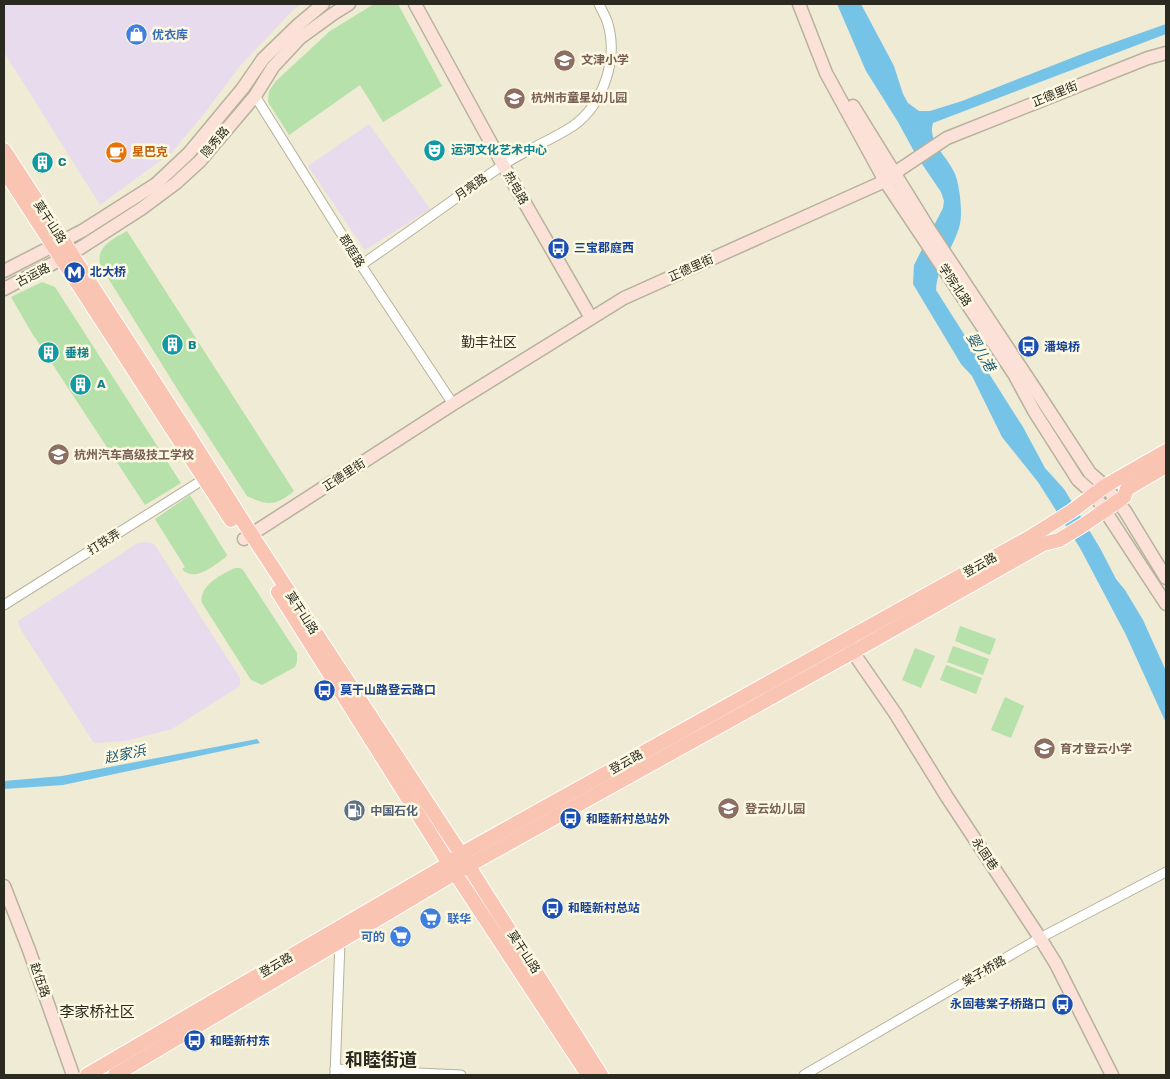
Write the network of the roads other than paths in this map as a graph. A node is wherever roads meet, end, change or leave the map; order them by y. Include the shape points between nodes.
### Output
1 (324, 4) edge
2 (349, 4) edge
3 (414, 4) edge
4 (599, 4) edge
5 (798, 4) edge
6 (807, 4) edge
7 (1166, 53) edge
8 (255, 96) junction
9 (4, 150) edge
10 (503, 165) junction
11 (4, 170) edge
12 (893, 175) junction
13 (58, 243) junction
14 (67, 257) junction
15 (361, 265) junction
16 (4, 271) edge
17 (4, 289) edge
18 (591, 318) junction
19 (453, 404) junction
20 (1166, 451) edge
21 (1166, 466) edge
22 (204, 479) junction
23 (1100, 490) junction
24 (1117, 502) junction
25 (1104, 511) junction
26 (247, 537) junction
27 (1166, 578) edge
28 (1166, 604) edge
29 (4, 605) edge
30 (845, 641) junction
31 (853, 652) junction
32 (458, 864) junction
33 (1166, 872) edge
34 (4, 886) edge
35 (1040, 938) junction
36 (340, 942) junction
37 (335, 1072) edge
38 (73, 1075) edge
39 (87, 1075) edge
40 (115, 1075) edge
41 (461, 1075) edge
42 (588, 1075) edge
43 (601, 1075) edge
44 (804, 1075) edge
45 (1112, 1075) edge

1 - 13 main road, 隐秀路 via 263,59 189,153 156,184
2 - 8 main road, 隐秀路 via 300,38 273,67
3 - 10 main road, 热电路
4 - 10 street, 月亮路 via 607,21 611,44 603,89 584,116 572,126
5 - 12 main road, 学院北路 via 826,72
6 - 12 main road, 学院北路 via 836,77
7 - 12 main road, 正德里街 via 947,138
8 - 14 main road, 隐秀路 via 200,161 176,183
8 - 15 street, 郡庭路
9 - 13 main road, 莫干山路
10 - 15 street, 月亮路
10 - 18 main road, 热电路
11 - 13 main road, 莫干山路
12 - 18 main road, 正德里街 via 624,298
12 - 23 main road, 学院北路 via 927,234
13 - 14 main road, 莫干山路
13 - 16 main road, 古运路
14 - 17 main road, 古运路
14 - 22 main road, 莫干山路
14 - 26 main road, 莫干山路 via 188,434
15 - 19 street, 郡庭路
18 - 19 main road, 正德里街
19 - 26 main road, 正德里街
20 - 23 main road, 登云路
21 - 24 main road, 登云路 via 1127,489
22 - 26 main road, 莫干山路
22 - 29 street, 打铁弄
23 - 24 main road, 学院北路
23 - 25 main road, 学院北路
23 - 30 main road, 登云路 via 1043,529
24 - 25 main road, 登云路
24 - 27 main road, 学院北路
25 - 28 main road, 学院北路
25 - 31 main road, 登云路 via 1059,540 1043,544
26 - 32 main road, 莫干山路
30 - 31 main road, 永固巷
30 - 32 main road, 登云路
31 - 32 main road, 登云路
31 - 35 main road, 永固巷
32 - 36 main road, 登云路
32 - 39 main road, 登云路
32 - 42 main road, 莫干山路
32 - 43 main road, 莫干山路 via 542,980
33 - 35 street, 棠子桥路
34 - 38 main road, 赵伍路
35 - 44 street, 棠子桥路
35 - 45 main road, 永固巷
36 - 37 street
36 - 40 main road, 登云路
37 - 41 street

